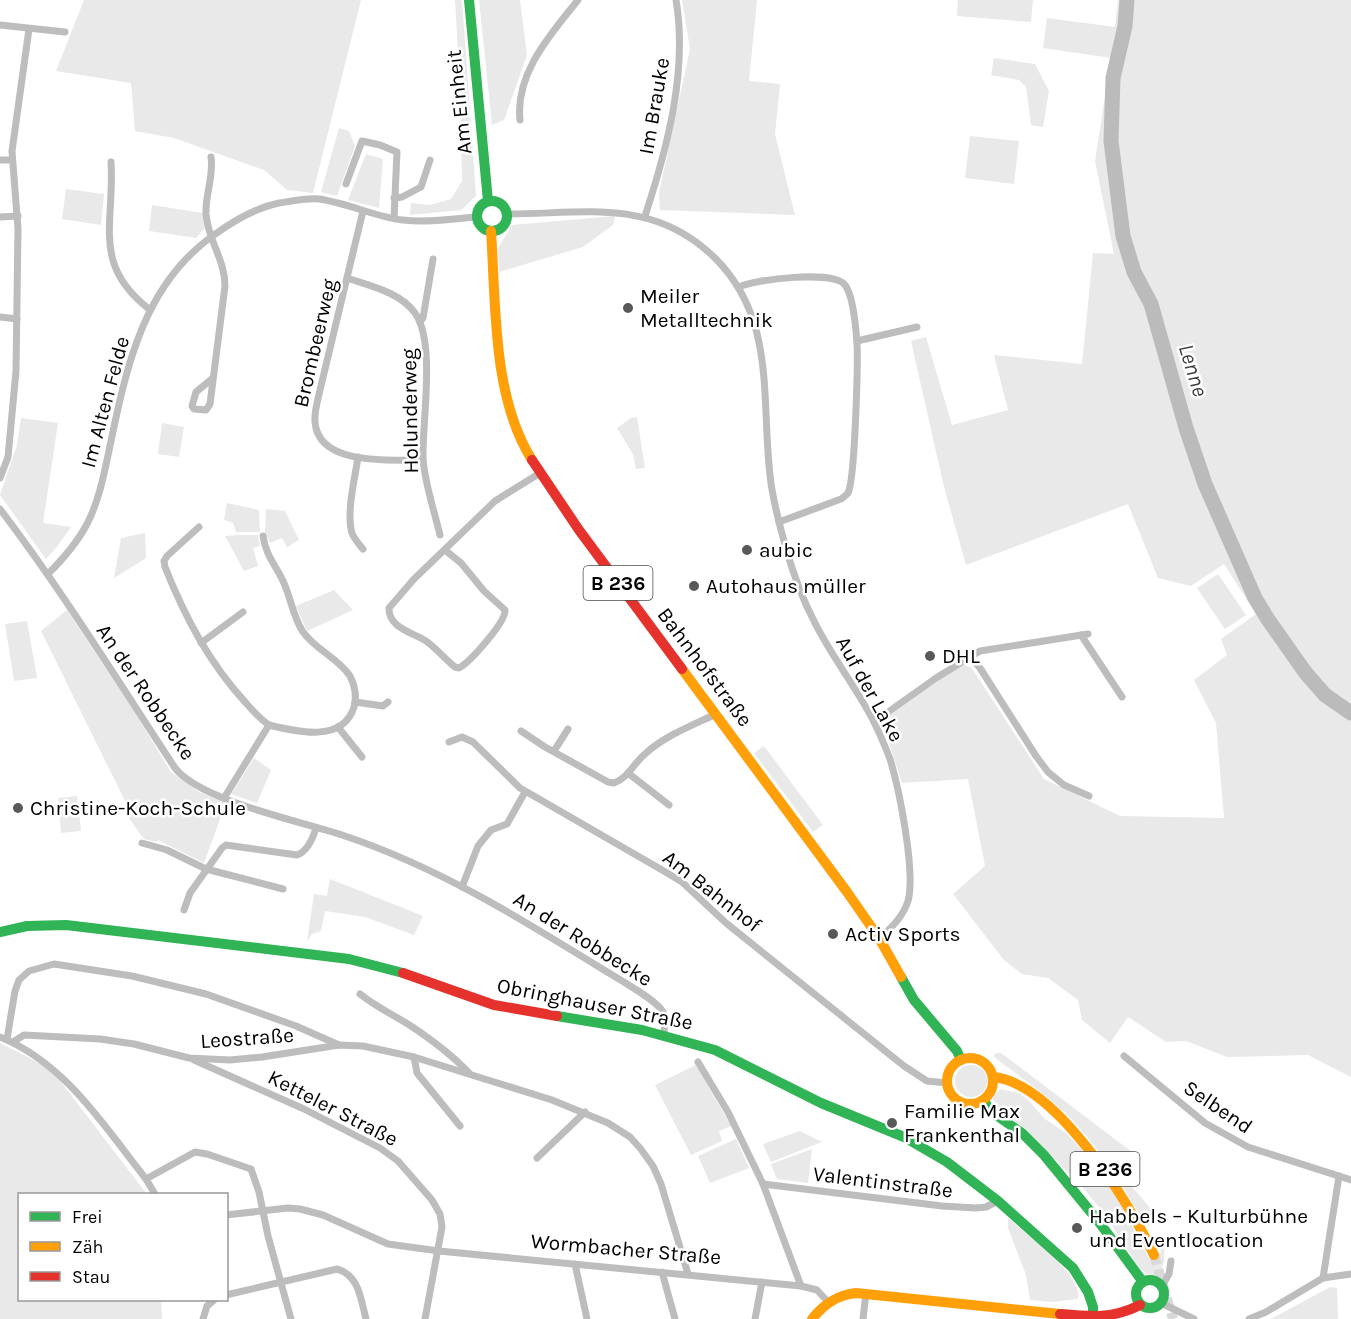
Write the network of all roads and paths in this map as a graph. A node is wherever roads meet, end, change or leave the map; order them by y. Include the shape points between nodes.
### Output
1 (469, 0) edge
2 (578, 0) edge
3 (676, 0) edge
4 (0, 25) edge
5 (29, 28) junction
6 (65, 32) dead end
7 (520, 120) dead end
8 (211, 157) dead end
9 (0, 160) edge
10 (12, 160) junction
11 (430, 160) dead end
12 (111, 162) dead end
13 (346, 184) dead end
14 (394, 198) junction
15 (488, 201) junction
16 (363, 211) junction
17 (507, 214) junction
18 (18, 216) junction
19 (645, 216) junction
20 (0, 217) edge
21 (476, 217) junction
22 (394, 218) junction
23 (490, 231) junction
24 (210, 237) junction
25 (433, 260) dead end
26 (347, 278) junction
27 (739, 287) junction
28 (150, 309) junction
29 (0, 317) edge
30 (17, 319) junction
31 (420, 322) junction
32 (917, 327) dead end
33 (857, 341) junction
34 (213, 378) junction
35 (358, 457) junction
36 (423, 460) junction
37 (540, 473) junction
38 (0, 478) edge
39 (0, 509) edge
40 (779, 522) junction
41 (199, 527) dead end
42 (440, 535) dead end
43 (263, 536) dead end
44 (363, 549) dead end
45 (445, 550) junction
46 (48, 574) junction
47 (243, 612) dead end
48 (201, 643) junction
49 (971, 658) junction
50 (1122, 698) dead end
51 (355, 702) junction
52 (388, 702) dead end
53 (716, 714) junction
54 (874, 722) junction
55 (269, 725) junction
56 (338, 727) junction
57 (568, 729) dead end
58 (521, 732) dead end
59 (449, 742) dead end
60 (554, 752) junction
61 (362, 757) dead end
62 (628, 773) junction
63 (525, 792) junction
64 (1089, 796) dead end
65 (224, 798) junction
66 (669, 805) dead end
67 (316, 828) junction
68 (142, 843) dead end
69 (206, 869) junction
70 (462, 886) junction
71 (283, 889) dead end
72 (184, 910) dead end
73 (0, 932) edge
74 (879, 938) junction
75 (360, 994) dead end
76 (664, 1035) junction
77 (6, 1040) edge
78 (339, 1045) junction
79 (1124, 1056) dead end
80 (189, 1058) junction
81 (414, 1058) junction
82 (961, 1060) junction
83 (698, 1062) dead end
84 (471, 1075) junction
85 (993, 1077) junction
86 (947, 1083) junction
87 (983, 1101) junction
88 (585, 1112) junction
89 (460, 1126) dead end
90 (537, 1158) dead end
91 (1339, 1176) junction
92 (146, 1179) junction
93 (1351, 1180) edge
94 (763, 1184) junction
95 (154, 1193) edge
96 (998, 1201) junction
97 (263, 1210) junction
98 (228, 1215) edge
99 (439, 1251) junction
100 (1154, 1255) tunnel mouth
101 (1171, 1262) dead end
102 (575, 1264) junction
103 (662, 1272) junction
104 (688, 1274) junction
105 (1351, 1274) edge
106 (1323, 1278) junction
107 (280, 1282) junction
108 (762, 1282) junction
109 (1143, 1282) junction
110 (801, 1286) junction
111 (1162, 1286) junction
112 (866, 1293) junction
113 (228, 1295) edge
114 (212, 1301) edge
115 (828, 1302) junction
116 (1161, 1303) junction
117 (1140, 1305) junction
118 (1043, 1316) edge
119 (1093, 1317) junction
120 (203, 1319) edge
121 (291, 1319) edge
122 (366, 1319) edge
123 (425, 1319) edge
124 (587, 1319) edge
125 (675, 1319) edge
126 (755, 1319) edge
127 (812, 1319) edge
128 (863, 1319) edge
129 (1194, 1319) edge
130 (1249, 1319) edge

1 - 15 main road, Am Einheit
2 - 7 street via 531,67 521,91
3 - 19 street, Im Brauke via 681,41 676,84 659,173
4 - 5 street
5 - 6 street
5 - 10 street
8 - 24 street via 213,170 206,214
9 - 10 street
10 - 18 street
11 - 14 street via 421,187
12 - 28 street via 108,230 114,263 121,281
13 - 14 street via 362,141 380,145 397,152
14 - 22 street
15 - 17 main road via 503,205
15 - 21 main road via 481,205
16 - 22 street, Im Alten Felde
16 - 24 street, Im Alten Felde via 317,199 279,203 257,210
16 - 26 street, Brombeerweg
17 - 19 street, Auf der Lake via 608,212
17 - 23 main road via 504,225
18 - 20 street
18 - 30 street
19 - 27 street, Auf der Lake via 703,247
21 - 22 street, Im Alten Felde
21 - 23 main road via 479,225
23 - 37 main road, Bahnhofstraße / B 236 via 504,388 518,432
24 - 28 street, Im Alten Felde via 175,271
24 - 34 street via 224,267 225,286
25 - 31 street, Holunderweg
26 - 31 street, Holunderweg via 398,298
26 - 35 street, Brombeerweg via 315,420 324,444 339,453
27 - 33 street via 773,279 841,281 851,303
27 - 40 street, Auf der Lake via 755,322 762,356 770,476
28 - 46 street, Im Alten Felde via 126,372 91,517
29 - 30 street
30 - 38 street via 8,457
31 - 36 street, Holunderweg via 426,350
32 - 33 street
33 - 40 street via 848,493
34 - 34 street via 209,407 194,409 194,394
35 - 36 street, Brombeerweg
35 - 44 street via 351,525 352,534
36 - 42 street, Holunderweg
37 - 45 street via 495,501
37 - 53 main road, Bahnhofstraße / B 236
39 - 46 street, An der Robbecke
40 - 54 street, Auf der Lake via 812,618
41 - 48 street via 164,561
43 - 51 street via 267,554 283,581 301,628 348,673
45 - 45 street via 398,596 389,613 402,629 428,643 459,668 503,620 505,609
46 - 65 street, An der Robbecke via 175,768 190,781
47 - 48 street
48 - 55 street via 234,690
49 - 50 street via 988,648 1085,634
49 - 54 street
49 - 64 street via 1048,771 1064,785
51 - 52 street via 381,706
51 - 56 street via 350,715
53 - 62 street via 645,753
53 - 74 main road, Bahnhofstraße / B 236
54 - 74 street, Auf der Lake via 893,773 910,877 903,914
55 - 56 street via 315,732
55 - 65 street
56 - 61 street
57 - 60 street
58 - 60 street
59 - 63 street, Am Bahnhof via 462,737 472,742
60 - 62 street via 608,782 618,782
62 - 66 street
63 - 70 street via 507,824 491,830 478,846
63 - 86 street, Am Bahnhof via 682,882 710,910 904,1066 927,1081
65 - 67 street, An der Robbecke
67 - 69 street via 301,854 226,846
67 - 70 street, An der Robbecke via 395,855
68 - 69 street
69 - 71 street
69 - 72 street
70 - 76 street, An der Robbecke via 506,909 654,1004 664,1015
73 - 76 main road, Obringhauser Straße via 27,926 66,925 323,954 390,969 494,1005
74 - 82 main road, Bahnhofstraße / B 236 via 914,1000
75 - 84 street via 436,1043
76 - 96 main road, Obringhauser Straße via 716,1050 821,1103 904,1137 947,1162
77 - 78 street via 19,980 29,971 54,964 132,976 206,994
77 - 80 street, Leostraße via 24,1035 100,1039
77 - 92 street via 40,1058 65,1079
78 - 80 street, Leostraße via 230,1060
78 - 81 street, Leostraße
79 - 91 street, Selbend via 1205,1123 1252,1149
80 - 99 street, Ketteler Straße via 359,1136 398,1161 440,1214
81 - 84 street, Leostraße
81 - 89 street via 417,1073
82 - 85 main road via 981,1061
82 - 86 main road via 951,1070
83 - 94 street
84 - 88 street, Leostraße
85 - 87 main road via 991,1091
85 - 100 main road, B 236 via 1005,1078 1023,1088 1083,1142 1122,1192
86 - 87 main road via 958,1101
87 - 109 main road via 1044,1155
88 - 90 street
88 - 104 street, Leostraße via 630,1137 653,1166
91 - 93 street, Selbend
91 - 106 street
92 - 95 street
92 - 97 street via 195,1152 207,1154 251,1169
94 - 96 street, Valentinstraße via 942,1206 976,1208
94 - 110 street
96 - 119 main road, Obringhauser Straße via 1077,1272 1088,1292
97 - 98 street, Wormbacher Straße
97 - 99 street, Wormbacher Straße via 310,1211 388,1244
97 - 107 street
99 - 102 street, Wormbacher Straße
99 - 123 street, Ketteler Straße
101 - 111 street
102 - 103 street, Wormbacher Straße
102 - 124 street
103 - 104 street, Wormbacher Straße
103 - 125 street
104 - 108 street, Wormbacher Straße
105 - 106 street
106 - 130 street
107 - 113 street
107 - 121 street
107 - 122 street via 331,1269 344,1271 356,1284
108 - 110 street, Wormbacher Straße
108 - 126 street
109 - 111 main road via 1155,1281
109 - 117 main road via 1136,1293
110 - 115 street, Wormbacher Straße via 817,1290
111 - 116 main road
112 - 115 main road via 848,1293
112 - 118 main road
112 - 128 street
114 - 120 street
115 - 127 main road
116 - 117 main road via 1148,1309
116 - 129 street
117 - 119 main road via 1116,1317
118 - 119 main road

